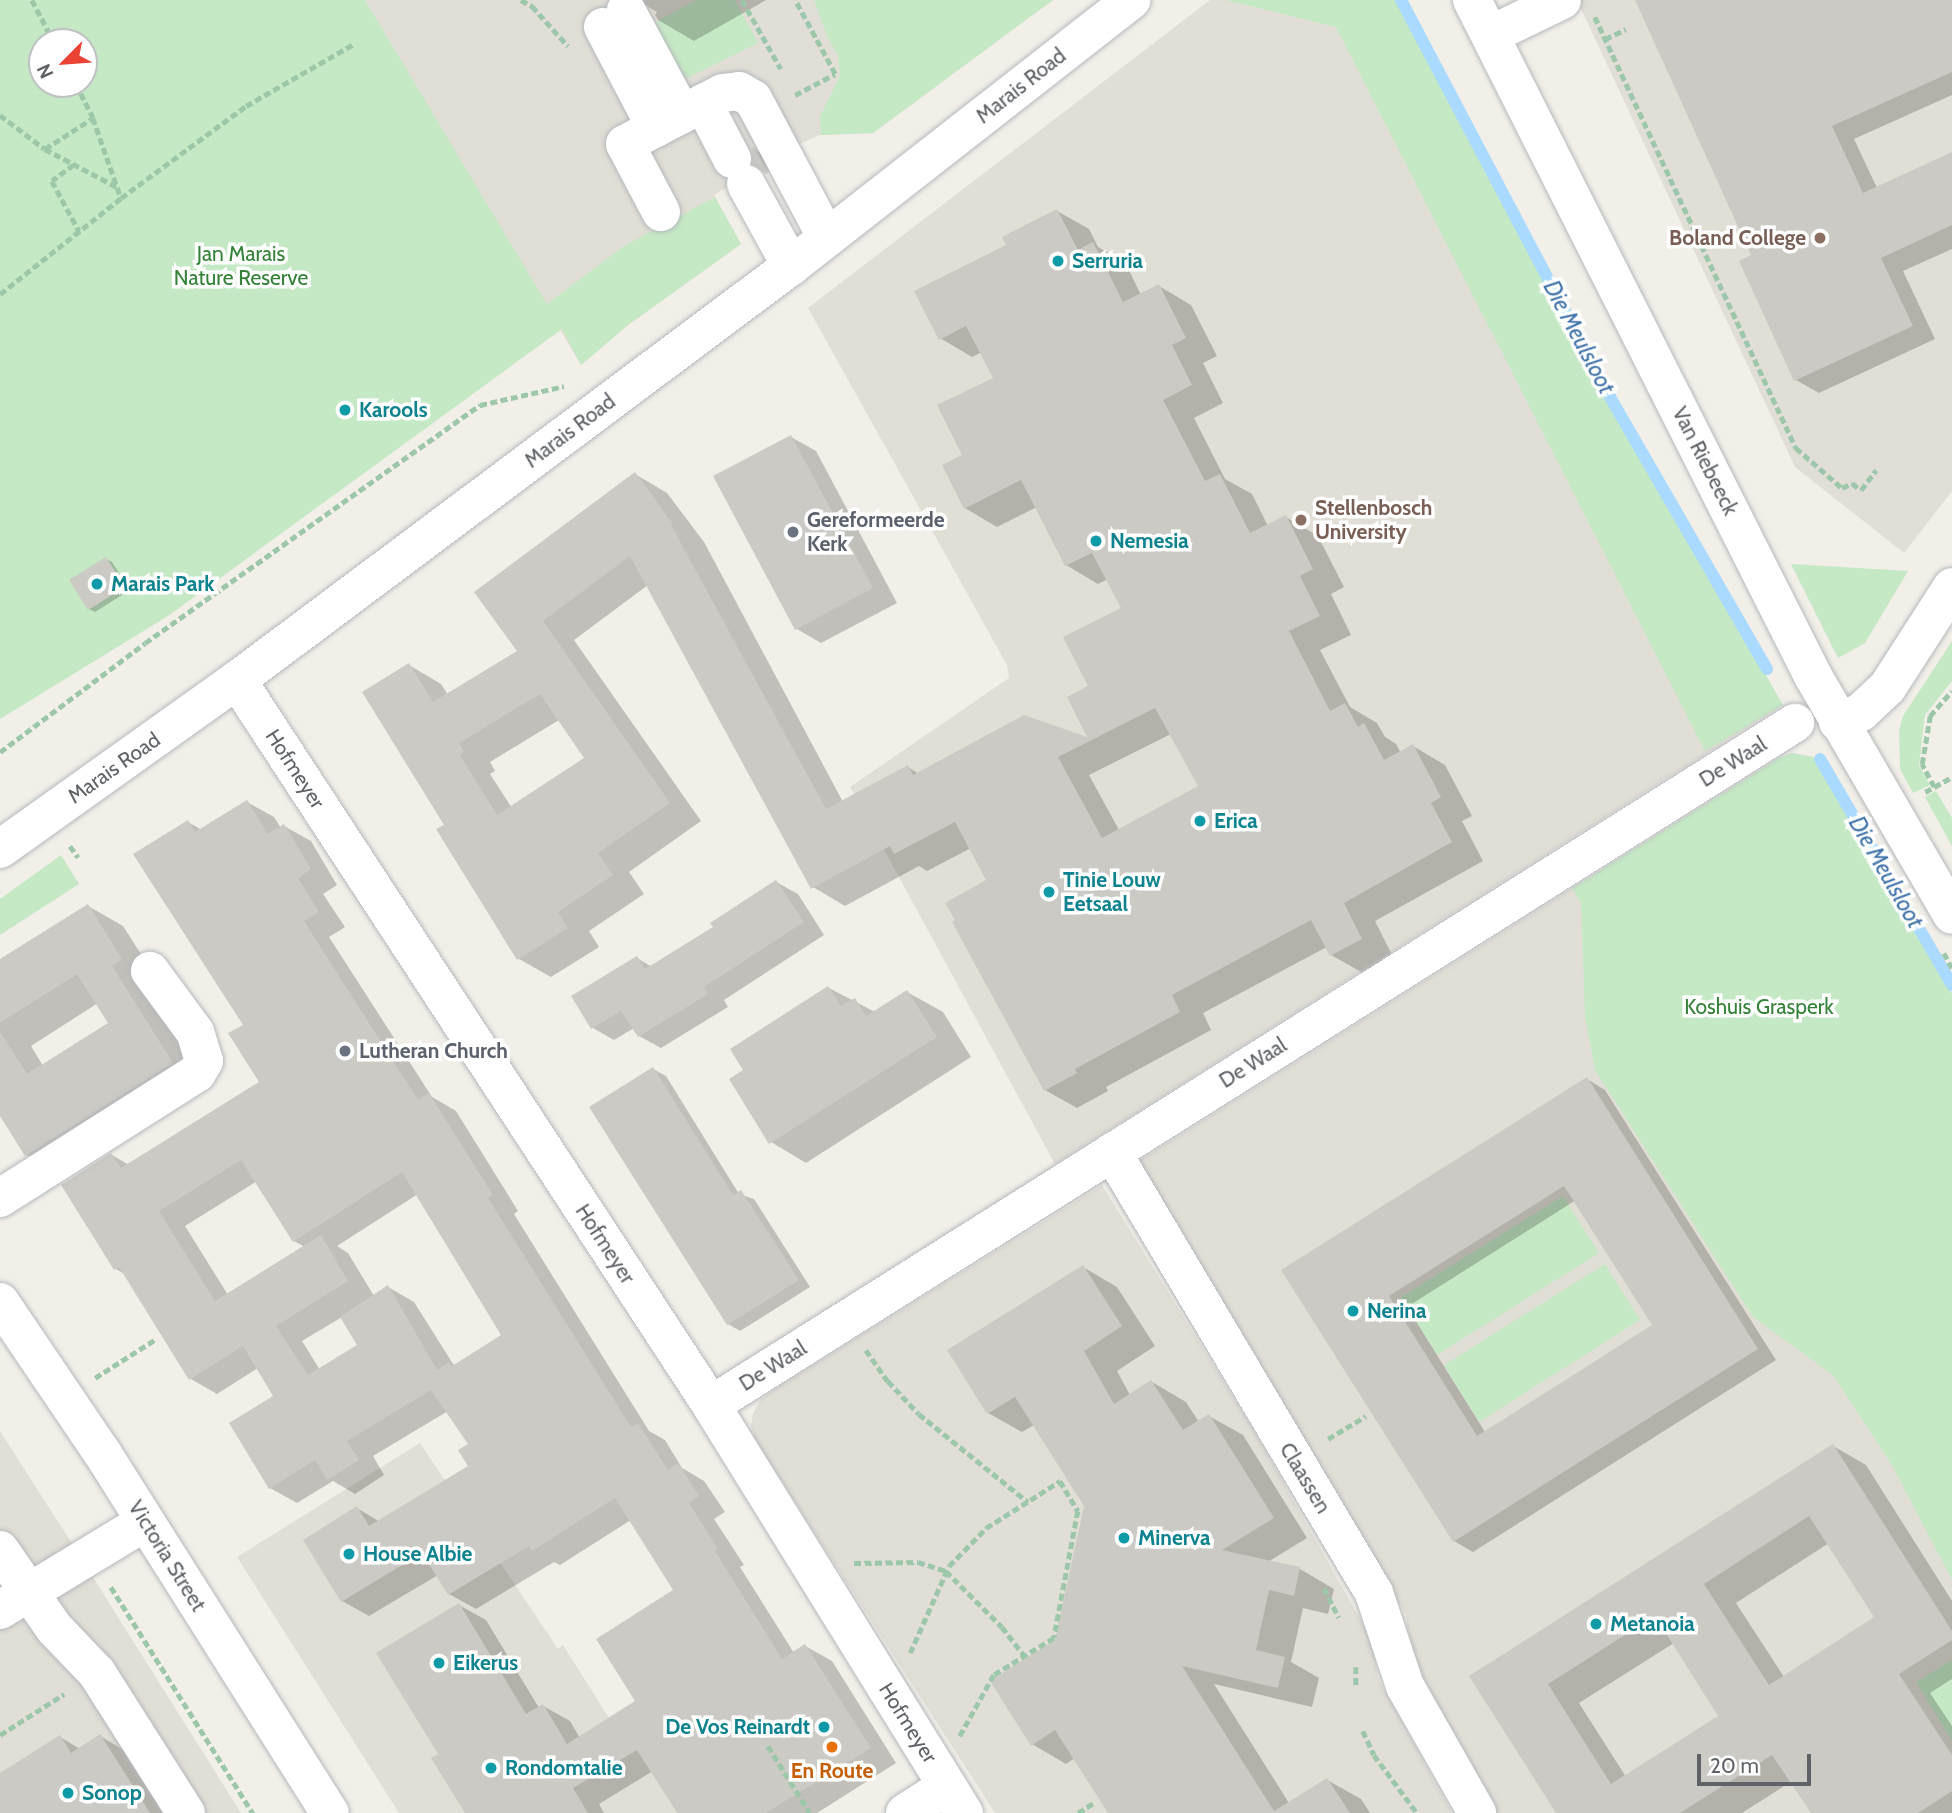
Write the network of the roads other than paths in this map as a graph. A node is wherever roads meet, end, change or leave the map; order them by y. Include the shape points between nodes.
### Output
1 (1131, 0) edge
2 (1472, 0) edge
3 (1576, 3) edge
4 (614, 18) dead end
5 (1490, 35) junction
6 (680, 115) junction
7 (662, 212) dead end
8 (827, 238) junction
9 (791, 266) junction
10 (1952, 587) edge
11 (237, 680) junction
12 (1838, 722) junction
13 (1795, 723) dead end
14 (0, 849) edge
15 (1952, 915) edge
16 (150, 971) dead end
17 (1112, 1152) junction
18 (0, 1198) edge
19 (0, 1302) edge
20 (711, 1405) junction
21 (145, 1522) junction
22 (0, 1550) edge
23 (14, 1602) edge
24 (955, 1800) edge
25 (186, 1813) edge
26 (330, 1813) edge
27 (905, 1813) edge
28 (1476, 1813) edge

1 - 8 street, Marais Road
2 - 5 street, Van Riebeeck
3 - 5 street
4 - 6 street
5 - 12 street, Van Riebeeck
6 - 7 street via 625,144
6 - 8 street via 730,90 753,99
6 - 9 street via 739,172
8 - 9 street, Marais Road
9 - 11 street, Marais Road
10 - 12 street via 1887,688 1861,712
11 - 14 street, Marais Road
11 - 20 street, Hofmeyer
12 - 15 street, Van Riebeeck
13 - 17 street, De Waal
16 - 18 street via 195,1032 204,1061 197,1073
17 - 20 street, De Waal
17 - 28 street, Claassen via 1374,1593 1405,1686
19 - 21 street, Victoria Street
20 - 24 street, Hofmeyer
21 - 23 street
21 - 26 street, Victoria Street
22 - 23 street
23 - 25 street via 54,1628 97,1674
24 - 27 street

